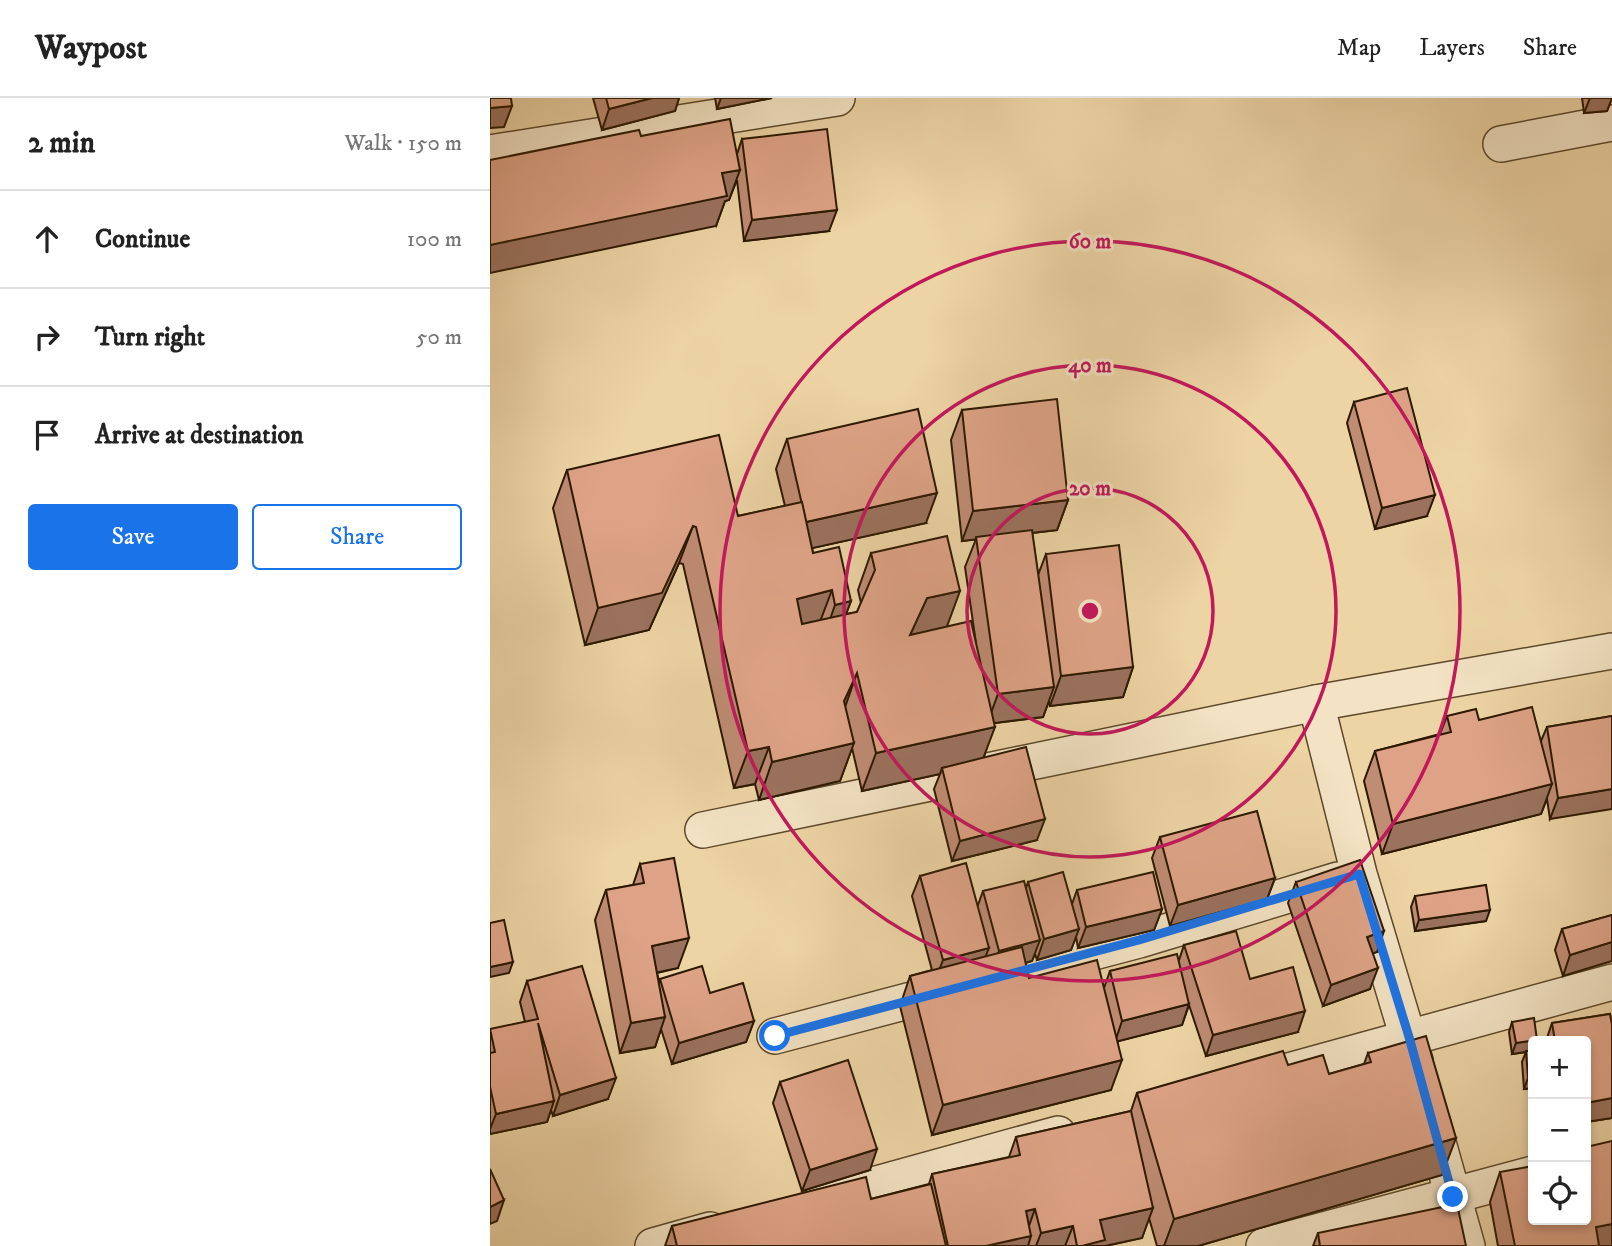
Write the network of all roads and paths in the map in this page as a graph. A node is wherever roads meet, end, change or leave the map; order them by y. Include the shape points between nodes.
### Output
1 (828, 99) edge
2 (1612, 123) edge
3 (1501, 145) dead end
4 (490, 153) edge
5 (1612, 651) edge
6 (1315, 703) junction
7 (704, 830) dead end
8 (1359, 874) junction
9 (1612, 982) edge
10 (775, 1036) dead end
11 (1409, 1037) junction
12 (1250, 1081) edge
13 (1091, 1125) edge
14 (1528, 1175) edge
15 (1453, 1197) junction
16 (786, 1209) edge
17 (746, 1220) edge
18 (653, 1246) edge
19 (1264, 1246) edge
20 (1467, 1246) edge

1 - 4 street
2 - 3 street
5 - 6 street
6 - 7 street
6 - 8 street
8 - 10 street via 1139,940
8 - 11 street
9 - 11 street
11 - 12 street
11 - 15 street
13 - 16 street
14 - 15 street
15 - 19 street
15 - 20 street
17 - 18 street

